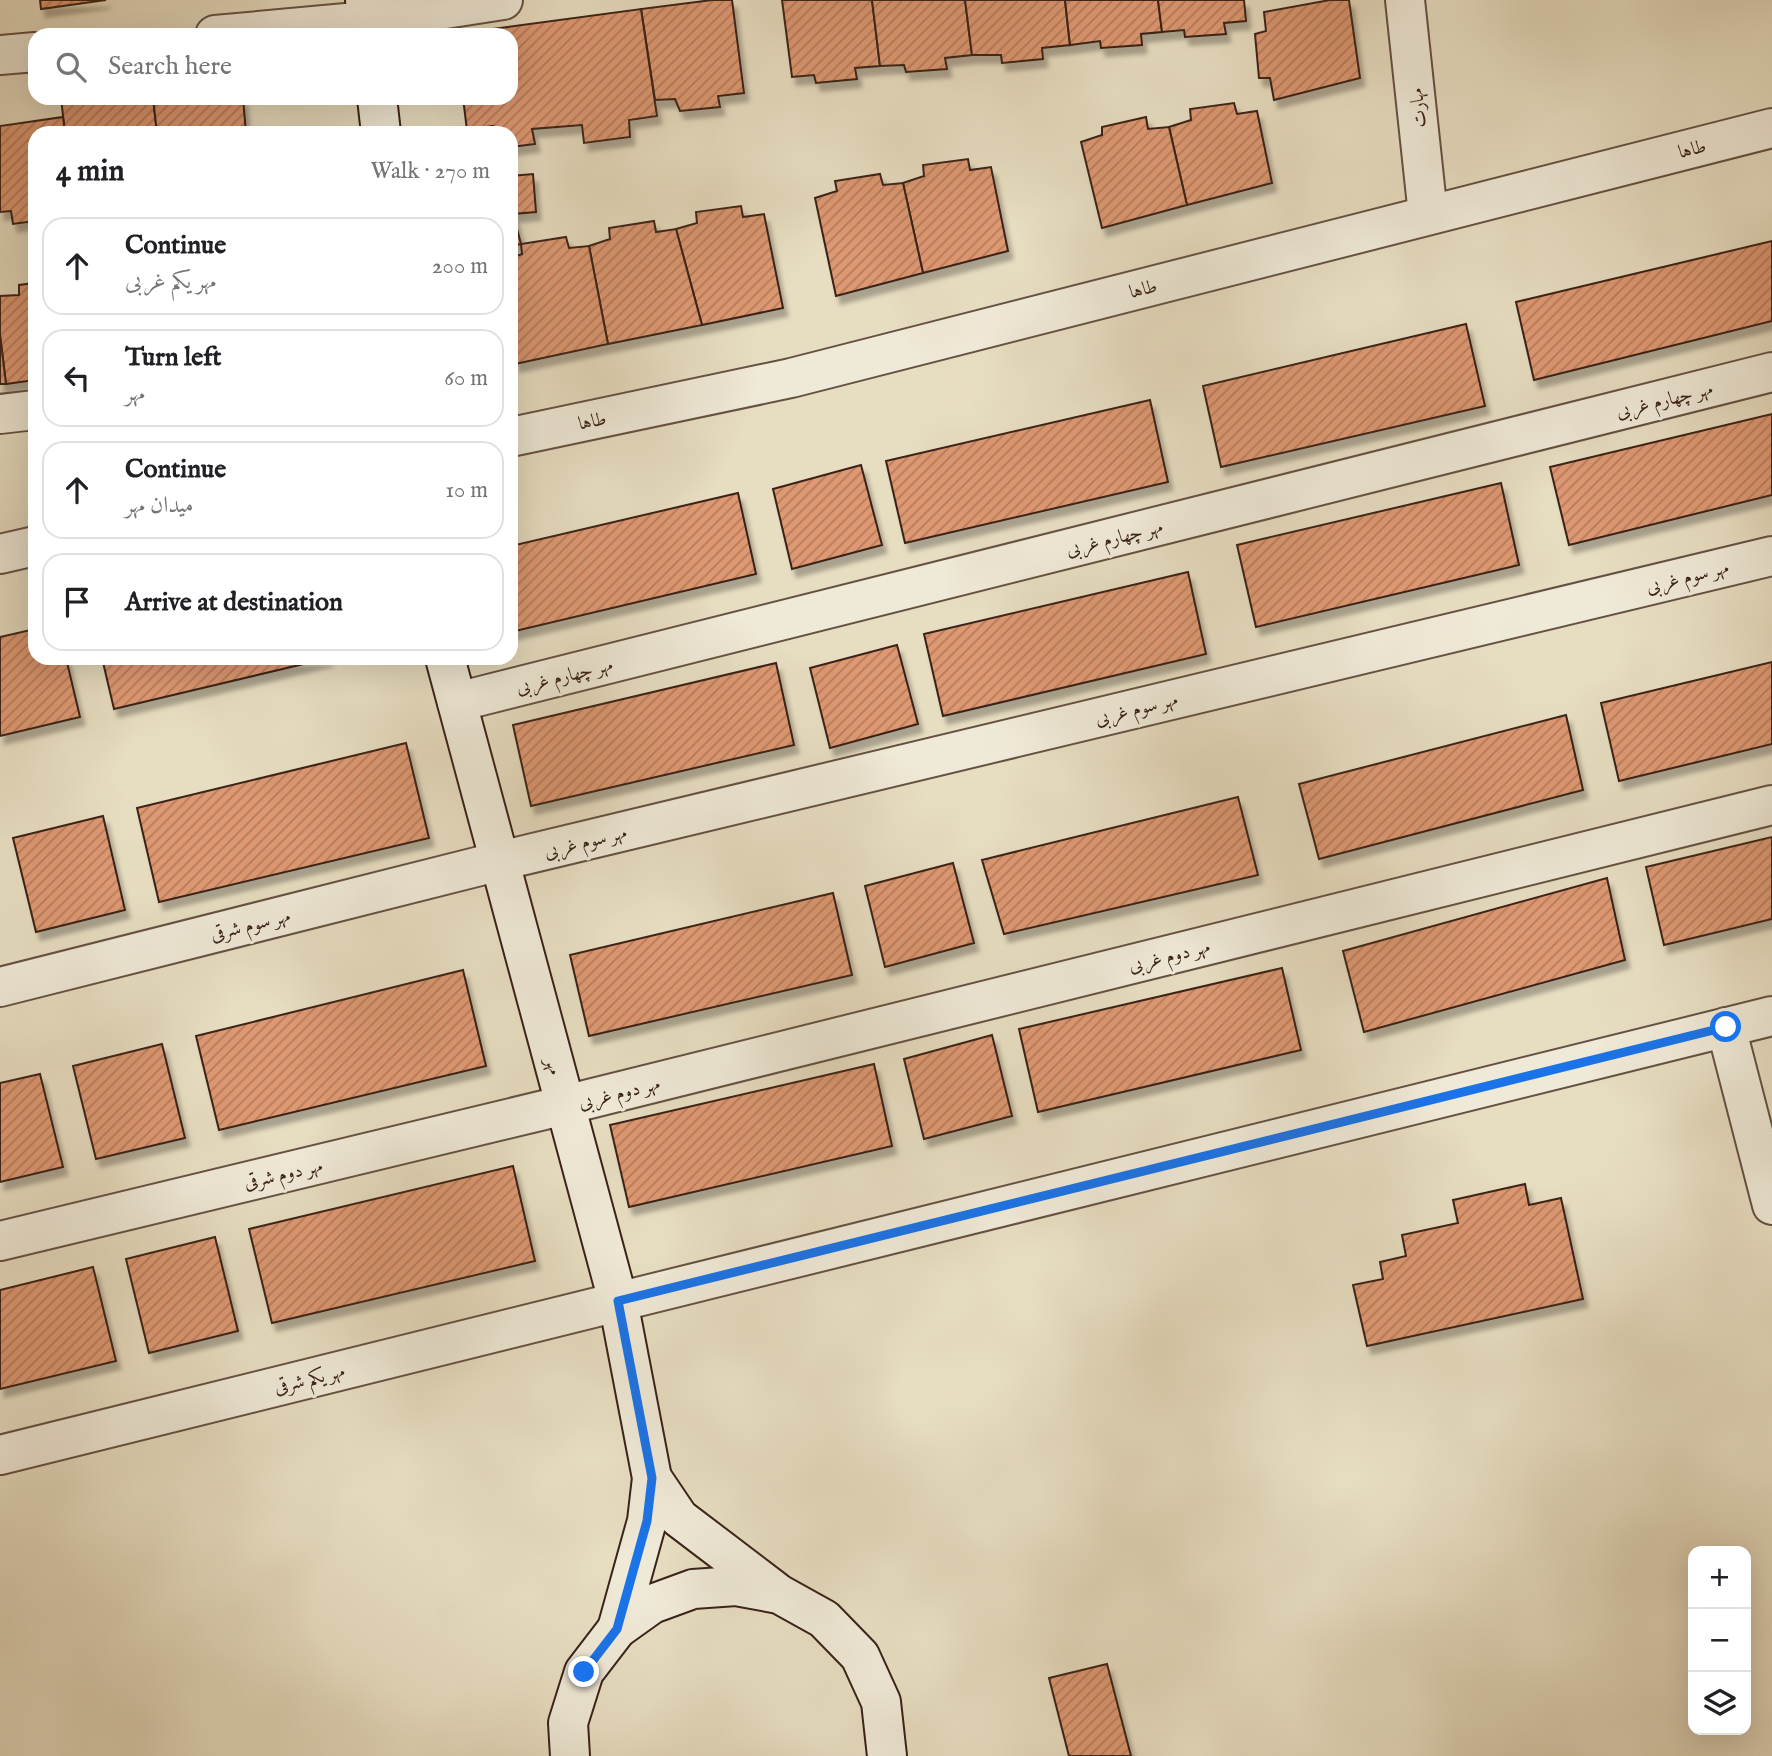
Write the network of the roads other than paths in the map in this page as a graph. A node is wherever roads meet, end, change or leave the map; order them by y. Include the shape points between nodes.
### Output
1 (503, 0) edge
2 (1405, 0) edge
3 (367, 19) edge
4 (282, 28) edge
5 (28, 53) edge
6 (0, 55) edge
7 (378, 105) edge
8 (380, 126) edge
9 (1772, 128) edge
10 (1428, 215) junction
11 (1772, 372) edge
12 (28, 411) edge
13 (0, 414) edge
14 (518, 436) edge
15 (28, 548) edge
16 (0, 554) edge
17 (1772, 556) edge
18 (447, 665) edge
19 (457, 702) junction
20 (1772, 805) edge
21 (500, 861) junction
22 (0, 987) edge
23 (1772, 1016) edge
24 (1726, 1027) junction
25 (565, 1105) junction
26 (1772, 1205) edge
27 (0, 1241) edge
28 (618, 1301) junction
29 (0, 1455) edge
30 (652, 1478) junction
31 (779, 1594) junction
32 (617, 1629) junction
33 (570, 1756) edge
34 (887, 1756) edge

1 - 3 street
2 - 10 street, مهارت
3 - 4 street
5 - 6 street
7 - 8 street
9 - 10 street, طاها
10 - 14 street, طاها via 791,377
11 - 19 street, مهر چهارم غربی
12 - 13 street
15 - 16 street
17 - 21 street, مهر سوم غربی
18 - 19 street, مهر
19 - 21 street, مهر
20 - 25 street, مهر دوم غربی
21 - 22 street, مهر سوم شرقی
21 - 25 street, مهر
23 - 24 street, مهر یکم شرقی
24 - 26 street
24 - 28 street, مهر یکم شرقی
25 - 27 street, مهر دوم شرقی
25 - 28 street, مهر
28 - 29 street, مهر یکم شرقی
28 - 30 street, مهر
30 - 31 street, مهر via 679,1517
30 - 32 street, مهر via 647,1521
31 - 32 street via 736,1586 693,1589 652,1604
31 - 34 street via 824,1619 860,1656 881,1702
32 - 33 street via 584,1672 568,1724

